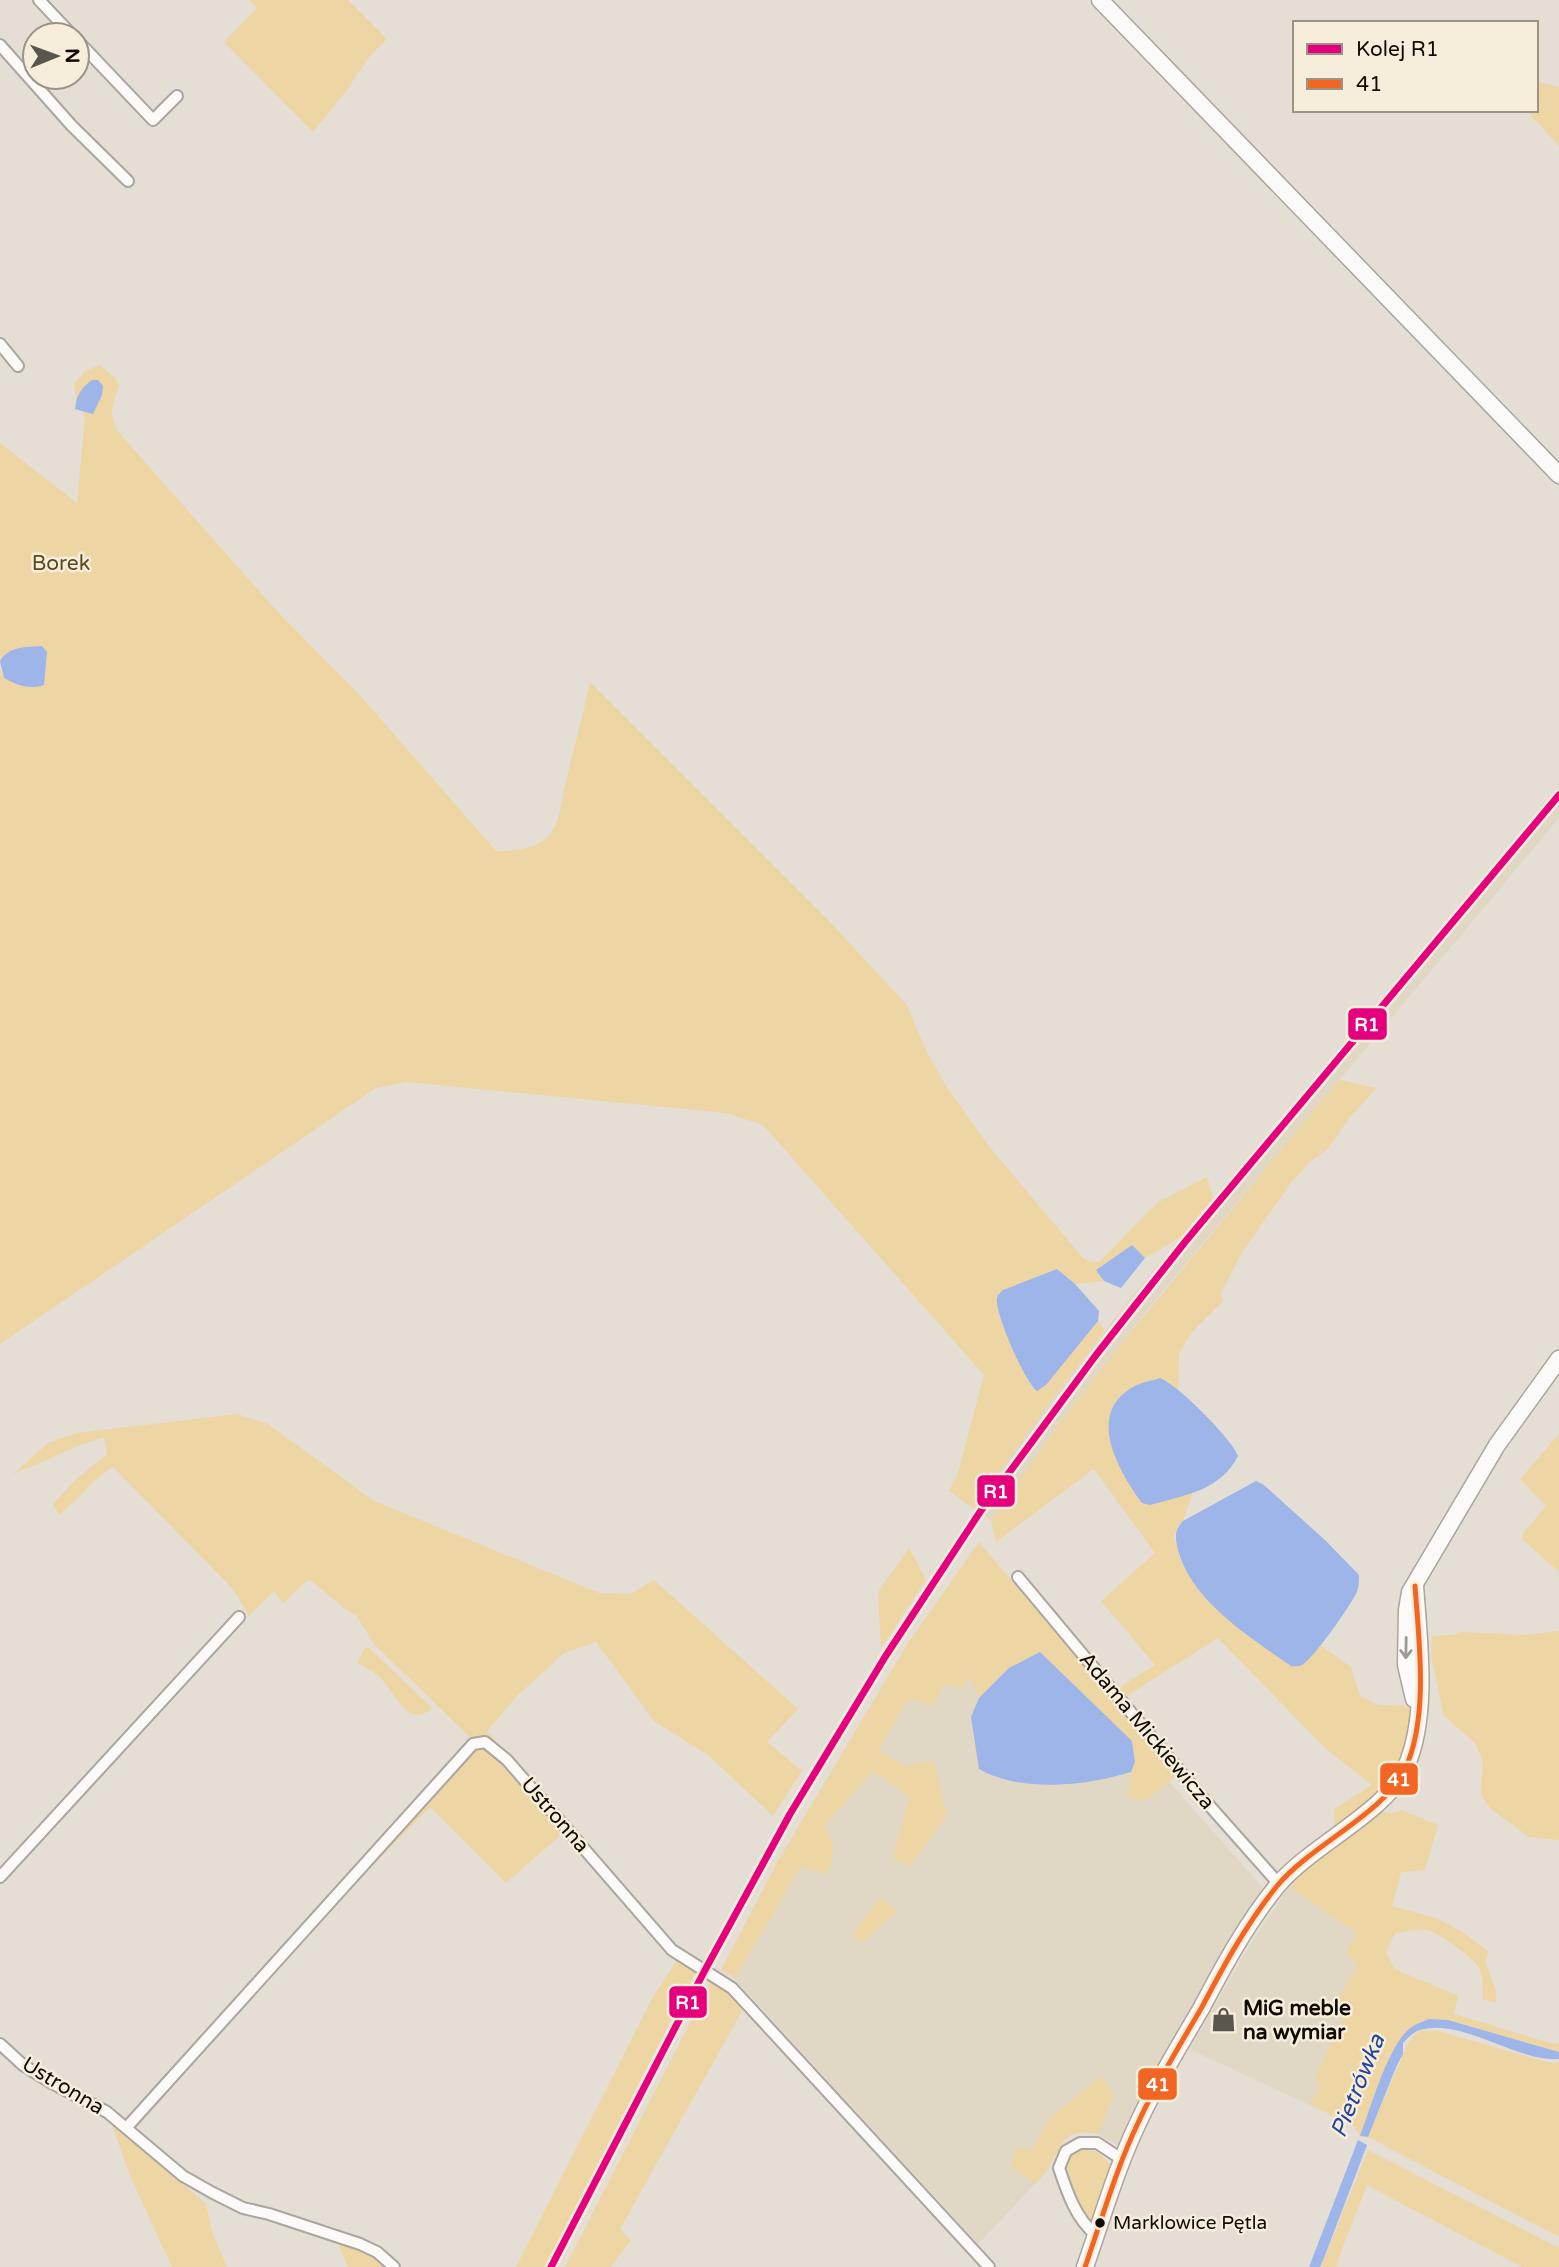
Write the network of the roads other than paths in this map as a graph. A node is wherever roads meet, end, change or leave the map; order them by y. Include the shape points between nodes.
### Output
1 (39, 0) edge
2 (1100, 0) edge
3 (59, 21) edge
4 (0, 45) edge
5 (91, 55) edge
6 (177, 96) dead end
7 (128, 181) dead end
8 (0, 344) edge
9 (18, 366) dead end
10 (1559, 475) edge
11 (1559, 1359) edge
12 (1018, 1577) dead end
13 (239, 1617) dead end
14 (0, 1877) edge
15 (1279, 1884) junction
16 (0, 2044) edge
17 (127, 2127) junction
18 (1123, 2160) junction
19 (1096, 2235) junction
20 (394, 2267) edge
21 (989, 2267) edge
22 (1085, 2267) edge

1 - 3 street
2 - 10 main road
4 - 7 street
5 - 6 street via 153,120
8 - 9 street
11 - 15 main road via 1497,1445 1410,1592 1406,1665 1418,1710 1404,1772 1378,1803 1306,1857
12 - 15 street, Adama Mickiewicza
13 - 14 street
15 - 18 main road via 1220,1973 1148,2102
16 - 17 street, Ustronna via 50,2082
17 - 20 street, Ustronna via 183,2176 213,2193 243,2208 360,2244
17 - 21 street, Ustronna via 473,1744 485,1742 507,1760 671,1950 732,1988
18 - 19 main road
18 - 19 street via 1097,2143 1080,2143 1066,2151 1059,2168 1084,2225
19 - 22 main road

